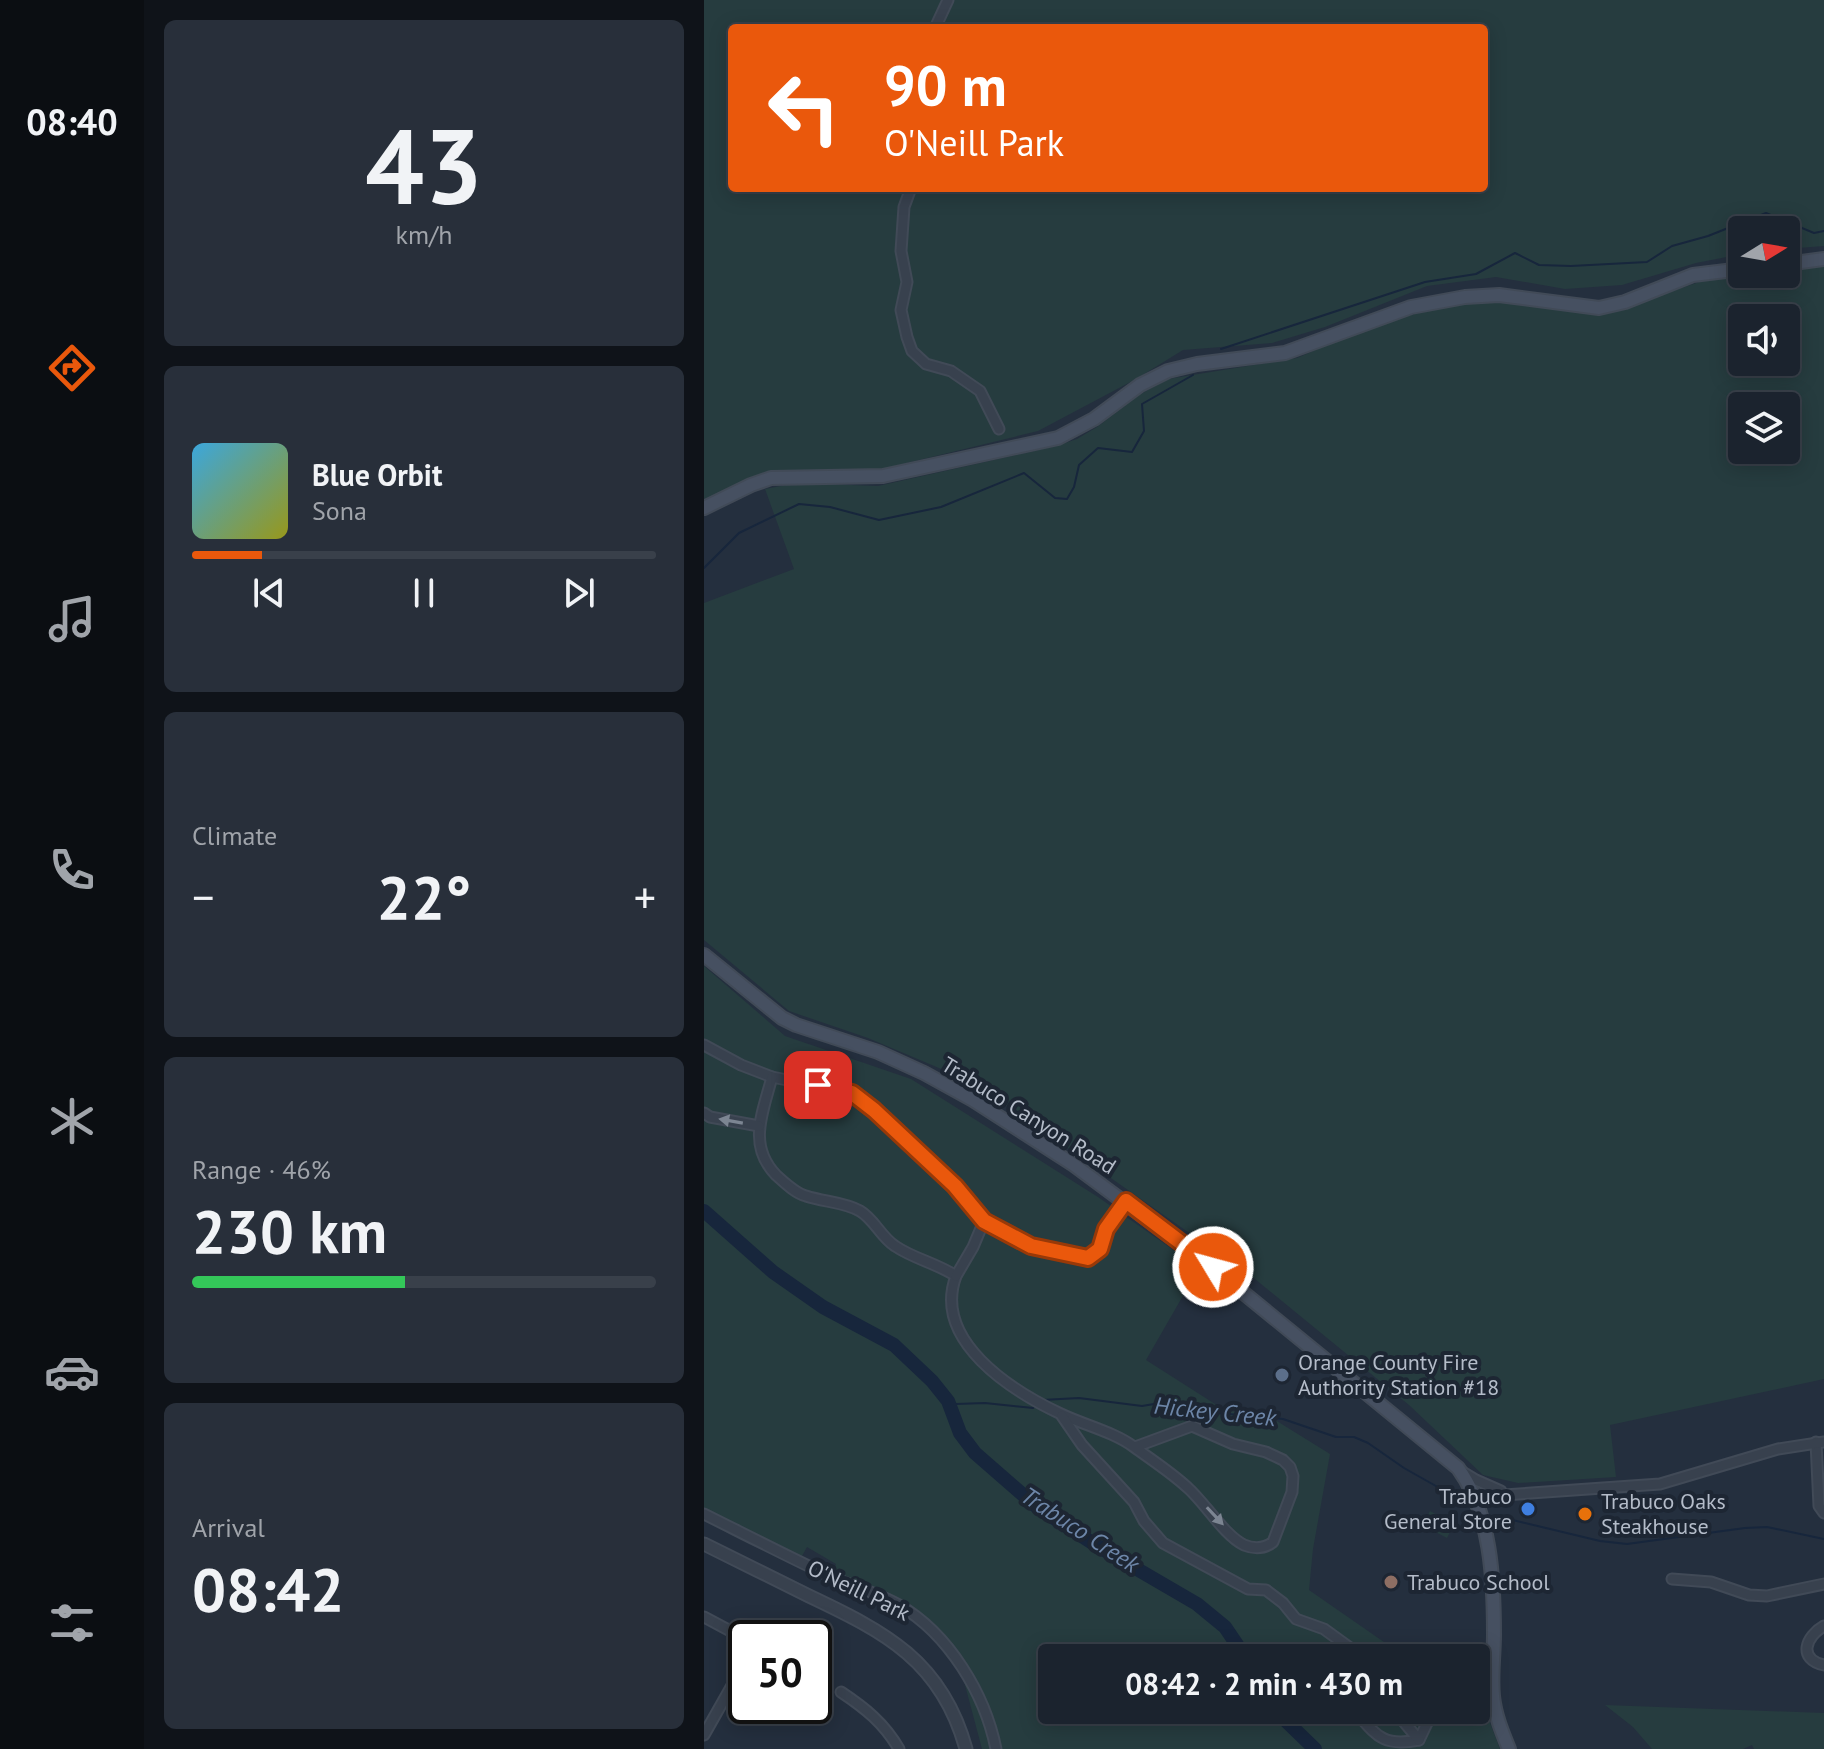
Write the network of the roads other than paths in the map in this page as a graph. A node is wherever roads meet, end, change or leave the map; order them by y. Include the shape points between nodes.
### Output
1 (948, 0) edge
2 (937, 24) edge
3 (910, 192) edge
4 (1824, 259) edge
5 (1800, 262) edge
6 (1728, 271) edge
7 (999, 429) dead end
8 (704, 508) edge
9 (704, 955) edge
10 (704, 1045) edge
11 (772, 1077) junction
12 (704, 1113) edge
13 (759, 1126) junction
14 (1126, 1201) junction
15 (984, 1221) junction
16 (956, 1276) junction
17 (1060, 1413) junction
18 (1820, 1442) edge
19 (1135, 1447) junction
20 (1459, 1469) junction
21 (1509, 1493) junction
22 (1475, 1497) junction
23 (1824, 1513) edge
24 (704, 1514) edge
25 (704, 1544) edge
26 (1672, 1579) dead end
27 (1824, 1584) edge
28 (704, 1617) edge
29 (1824, 1626) edge
30 (728, 1630) edge
31 (1343, 1644) edge
32 (1824, 1665) edge
33 (841, 1692) dead end
34 (728, 1693) edge
35 (1366, 1724) edge
36 (1406, 1724) edge
37 (1427, 1724) edge
38 (704, 1735) edge
39 (1419, 1740) junction
40 (899, 1749) edge
41 (966, 1749) edge
42 (996, 1749) edge
43 (1509, 1749) edge

1 - 2 street
3 - 7 street via 904,207 901,251 907,282 901,310 912,351 926,364 951,371 980,391
4 - 5 main road
6 - 8 main road via 1693,275 1599,308 1499,295 1435,301 1285,353 1168,371 1058,438 883,476 771,478
9 - 14 main road, Trabuco Canyon Road via 782,1018 924,1073
10 - 11 street
11 - 13 street
11 - 15 street via 852,1093 955,1186
13 -> 12 street
13 - 16 street via 762,1155 793,1189 863,1212 891,1244
14 - 15 street via 1106,1229 1100,1249 1088,1258 1031,1246
14 - 20 main road, Trabuco Canyon Road
15 - 16 street
16 - 17 street via 951,1305 970,1349 988,1368
17 - 19 street
17 - 31 street via 1163,1543 1248,1589 1266,1590 1296,1619 1324,1629
18 - 21 street via 1660,1484
18 - 23 street via 1819,1506
19 -> 19 street via 1188,1488 1237,1540 1253,1548 1273,1542 1293,1484 1283,1460 1192,1426
20 - 21 street
20 - 22 main road, Trabuco Canyon Road
21 - 22 street
22 - 43 main road, Trabuco Canyon Road via 1493,1602 1493,1695
24 - 42 street, O'Neill Park via 920,1620 969,1679
25 - 41 street via 890,1638 942,1693
26 - 27 street via 1767,1596
28 - 30 street
29 - 32 street via 1806,1645 1809,1656
33 - 40 street via 868,1710
34 - 38 street
35 - 39 street via 1387,1742
36 - 39 street
37 - 39 street

